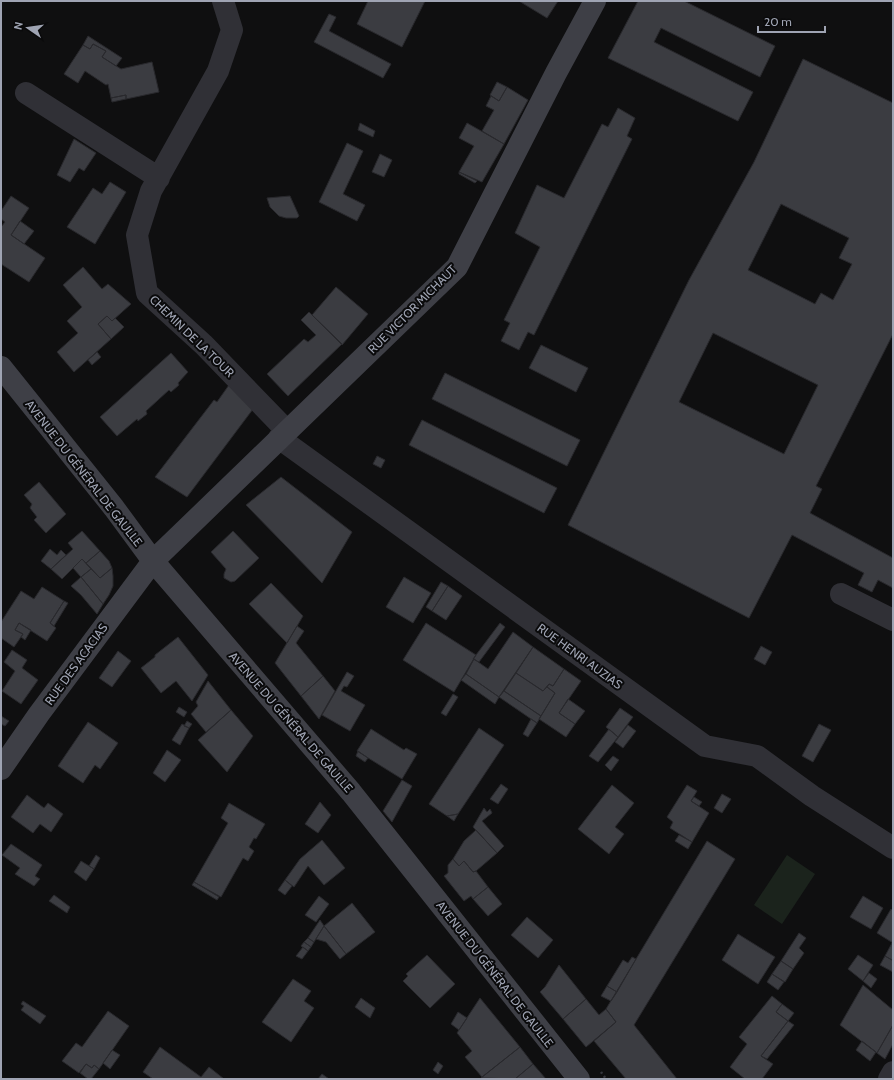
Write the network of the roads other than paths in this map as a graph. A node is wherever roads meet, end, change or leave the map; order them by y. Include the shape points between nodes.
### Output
1 (223, 1) edge
2 (595, 1) edge
3 (26, 93) dead end
4 (159, 178) junction
5 (1, 367) edge
6 (283, 435) junction
7 (153, 561) junction
8 (841, 594) dead end
9 (893, 620) edge
10 (1, 769) edge
11 (893, 848) edge
12 (893, 1072) edge
13 (579, 1079) edge
14 (889, 1079) edge

1 - 4 street, CHEMIN DE LA TOUR via 232,30 218,71
2 - 6 street, RUE VICTOR MICHAUT via 457,267
3 - 4 street
4 - 6 street, CHEMIN DE LA TOUR via 151,191 137,235 147,293 204,345
5 - 7 street, AVENUE DU GÉNÉRAL DE GAULLE
6 - 7 street, RUE VICTOR MICHAUT
6 - 11 street, RUE HENRI AUZIAS via 705,746 757,756 812,796
7 - 10 street, RUE DES ACACIAS
7 - 13 street, AVENUE DU GÉNÉRAL DE GAULLE via 351,792
8 - 9 street
12 - 14 street

